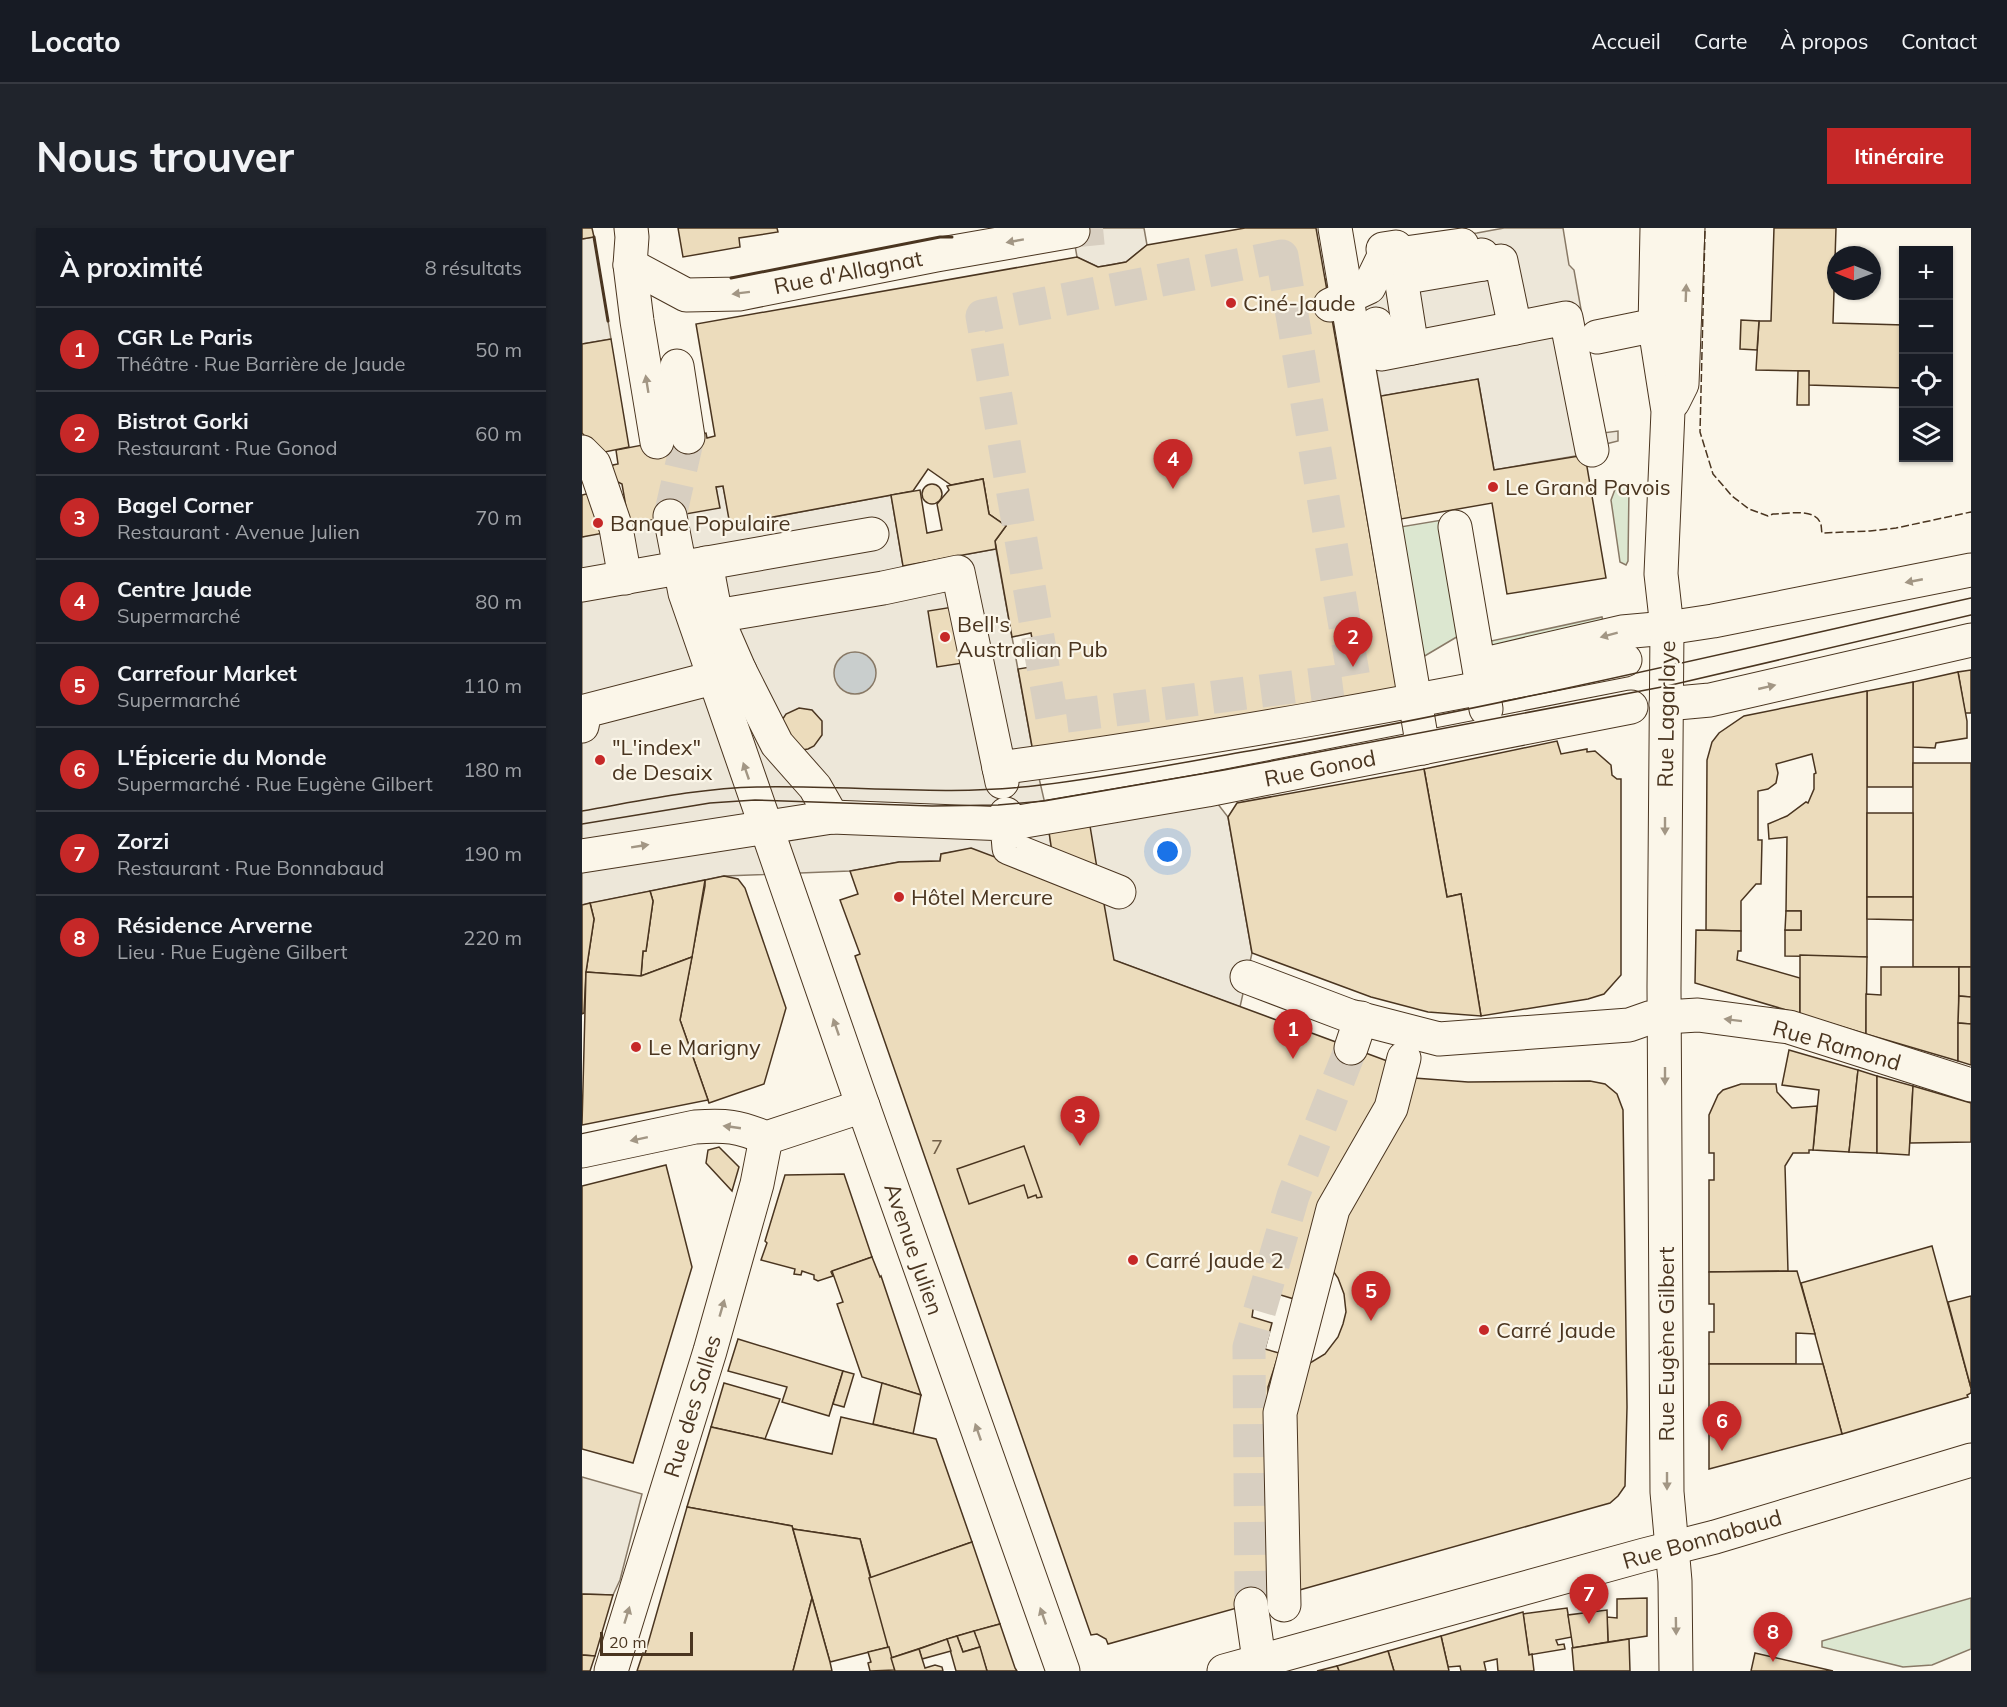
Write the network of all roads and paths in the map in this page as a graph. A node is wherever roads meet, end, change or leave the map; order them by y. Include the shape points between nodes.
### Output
1 (631, 228) edge
2 (1431, 228) edge
3 (1657, 228) edge
4 (1073, 231) dead end
5 (1686, 235) edge
6 (1336, 237) edge
7 (630, 265) junction
8 (1392, 267) junction
9 (1358, 303) junction
10 (1515, 328) junction
11 (1655, 328) junction
12 (1597, 337) dead end
13 (1412, 348) junction
14 (677, 366) dead end
15 (1675, 397) junction
16 (1592, 450) dead end
17 (582, 452) edge
18 (670, 516) tunnel mouth
19 (1455, 527) dead end
20 (872, 534) dead end
21 (693, 566) junction
22 (1971, 570) edge
23 (625, 578) junction
24 (582, 585) edge
25 (716, 616) junction
26 (1666, 628) junction
27 (1971, 640) edge
28 (1625, 660) dead end
29 (727, 675) junction
30 (1488, 675) junction
31 (1415, 701) junction
32 (1666, 704) junction
33 (1631, 707) dead end
34 (582, 726) edge
35 (1493, 735) junction
36 (1423, 748) junction
37 (1003, 797) junction
38 (832, 817) junction
39 (766, 826) junction
40 (582, 856) edge
41 (1119, 892) dead end
42 (1247, 976) dead end
43 (1664, 1018) junction
44 (1404, 1058) dead end
45 (1971, 1085) edge
46 (863, 1106) junction
47 (766, 1138) junction
48 (582, 1151) edge
49 (1971, 1460) edge
50 (1673, 1549) junction
51 (1251, 1604) tunnel mouth
52 (1284, 1605) dead end
53 (1259, 1660) junction
54 (611, 1671) edge
55 (1063, 1671) edge
56 (1224, 1671) edge
57 (1676, 1671) edge

1 - 7 street
2 - 6 street
3 - 11 street, Rue Lagarlaye
4 -> 7 street, Rue d'Allagnat via 739,294 686,295
15 -> 5 street, Rue Lagarlaye
6 - 9 street
14 -> 7 street via 672,439 637,321
8 - 9 street
8 - 10 street via 1481,251 1502,261
8 - 13 street
9 - 13 street via 1381,354
9 - 31 street
10 - 13 street
10 - 16 street via 1566,318
11 - 12 street
11 - 15 street, Rue Lagarlaye
15 - 26 street, Rue Lagarlaye via 1661,574
17 - 23 street via 594,464 616,528
18 - 21 street
19 - 30 street
20 - 21 street
21 - 23 street
21 - 25 street
21 - 29 street via 685,594
22 -> 26 street
23 - 24 street
25 - 29 street
25 - 37 street via 958,572
26 -> 30 street via 1622,632
26 - 32 street, Rue Lagarlaye
32 -> 27 street via 1710,700
28 - 30 street, Rue Gonod
29 - 34 street via 585,711
29 - 38 street via 777,744 815,787
39 -> 29 street, Avenue Julien
30 - 31 street, Rue Gonod
30 - 35 street
31 - 36 street
31 - 37 street, Rue Gonod via 1095,755
32 -> 43 street, Rue Lagarlaye
33 - 35 street, Rue Gonod
35 - 36 street, Rue Gonod
36 - 37 street, Rue Gonod via 1207,790
37 - 38 street, Rue Gonod
37 - 41 street via 1009,848
38 - 39 street, Rue Gonod
40 -> 39 street, Rue Gonod
46 -> 39 street, Avenue Julien
42 - 43 street, Rue Ramond via 1354,1027 1439,1040 1629,1025
45 -> 43 street, Rue Ramond via 1789,1027 1698,1015
43 -> 50 street, Rue Eugène Gilbert via 1667,1492
44 - 52 street via 1391,1108 1333,1209 1280,1413
46 - 47 street
55 -> 46 street, Avenue Julien
47 -> 48 street via 727,1125 695,1127
54 -> 47 street, Rue des Salles via 710,1351 758,1184
49 - 50 street, Rue Bonnabaud
50 - 53 street, Rue Bonnabaud
50 -> 57 street, Rue Eugène Gilbert
51 - 53 street
53 - 56 street, Rue Bonnabaud

